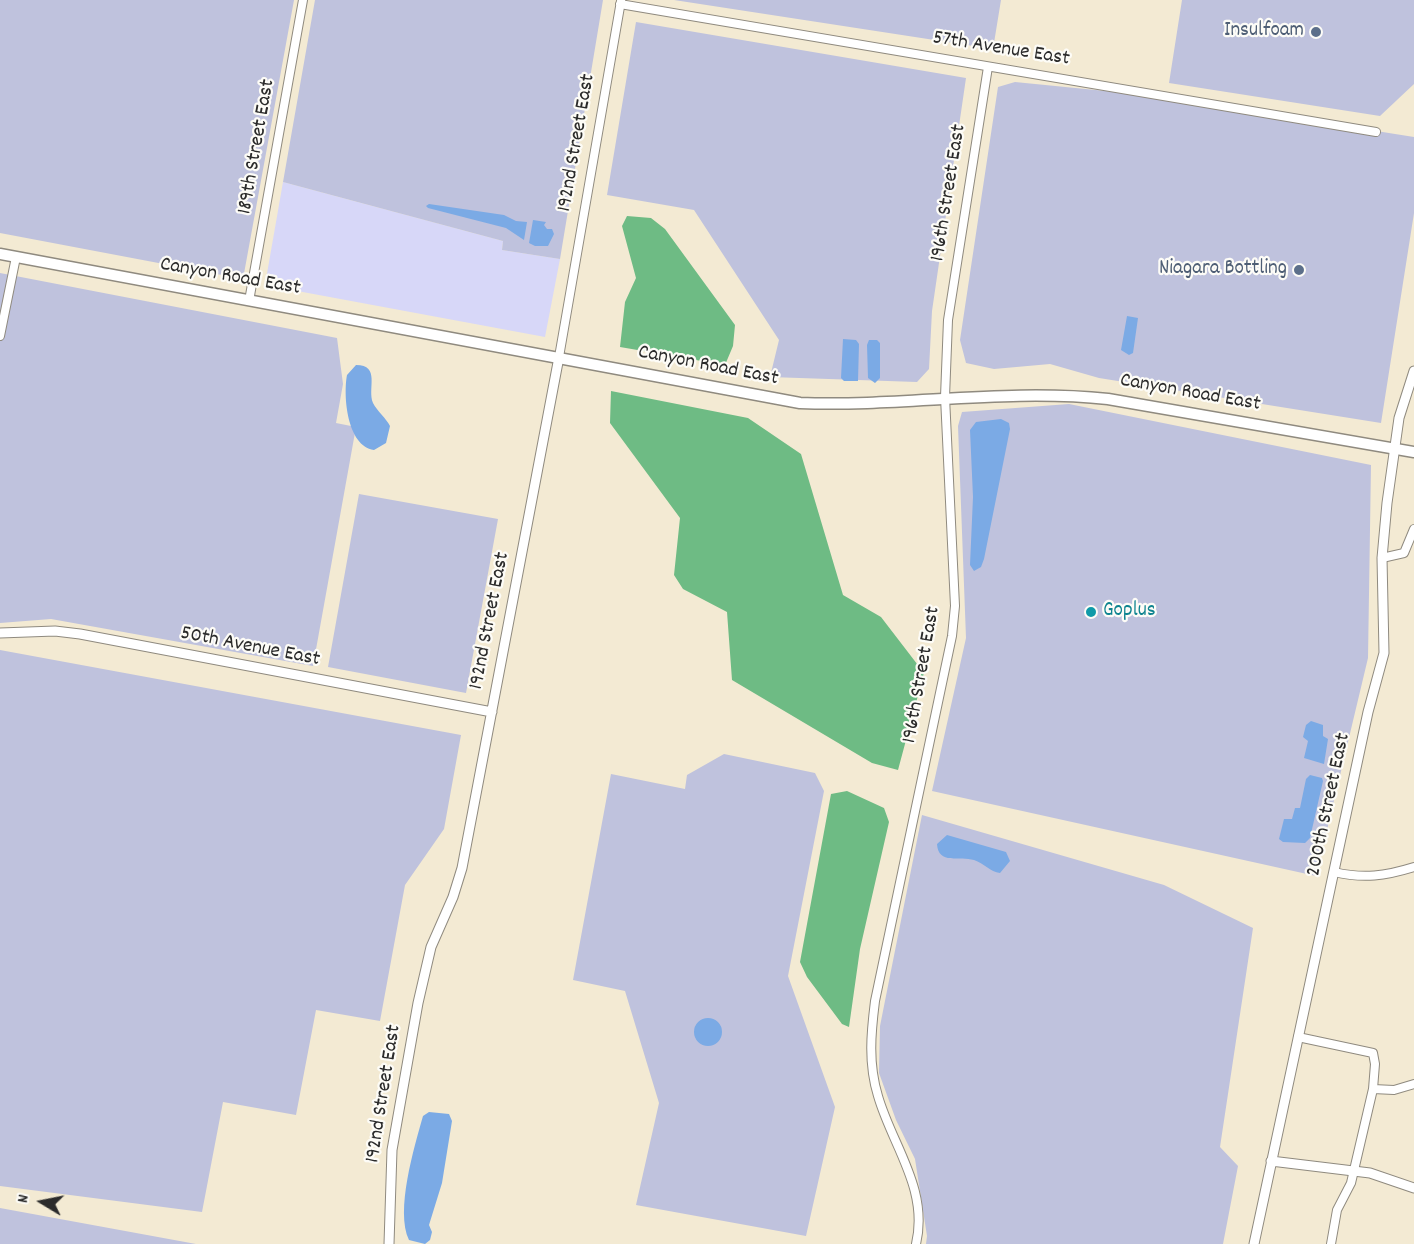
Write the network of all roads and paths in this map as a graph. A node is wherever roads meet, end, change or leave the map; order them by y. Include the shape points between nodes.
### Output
1 (303, 0) edge
2 (620, 2) edge
3 (988, 67) junction
4 (1376, 132) dead end
5 (0, 254) edge
6 (16, 257) junction
7 (249, 301) junction
8 (0, 336) edge
9 (559, 357) junction
10 (1414, 371) edge
11 (945, 397) junction
12 (1394, 449) junction
13 (1414, 452) edge
14 (1414, 529) edge
15 (1382, 558) junction
16 (0, 633) edge
17 (492, 712) junction
18 (1414, 867) edge
19 (1334, 872) junction
20 (1298, 1037) junction
21 (1414, 1084) edge
22 (1373, 1089) junction
23 (1271, 1161) junction
24 (1354, 1170) junction
25 (1414, 1188) edge
26 (389, 1244) edge
27 (916, 1244) edge
28 (1254, 1244) edge
29 (1331, 1244) edge

1 - 7 street, 189th Street East
2 - 3 street, 57th Avenue East
2 - 9 street, 192nd Street East
3 - 4 street, 57th Avenue East
3 - 11 street, 196th Street East via 949,312
5 - 6 main road, Canyon Road East
6 - 7 main road, Canyon Road East
6 - 8 street
7 - 9 main road, Canyon Road East
9 - 11 main road, Canyon Road East via 800,404 852,405
9 - 17 street, 192nd Street East
10 - 12 street, 200th Street East
11 - 12 main road, Canyon Road East via 1029,394 1108,399
11 - 27 street, 196th Street East via 955,606 952,636 870,1038 877,1094 886,1123 913,1178
12 - 13 main road, Canyon Road East
12 - 15 street, 200th Street East
14 - 15 street via 1404,554
15 - 19 street, 200th Street East via 1384,653
16 - 17 street, 50th Avenue East via 80,634
17 - 26 street, 192nd Street East via 462,868 431,947 418,1003 392,1150
18 - 19 street via 1371,878
19 - 20 street, 200th Street East
20 - 22 street via 1373,1053
20 - 23 street, 200th Street East
21 - 22 street via 1394,1090
22 - 24 street
23 - 24 street
23 - 28 street, 200th Street East
24 - 25 street
24 - 29 street via 1352,1183 1337,1209

